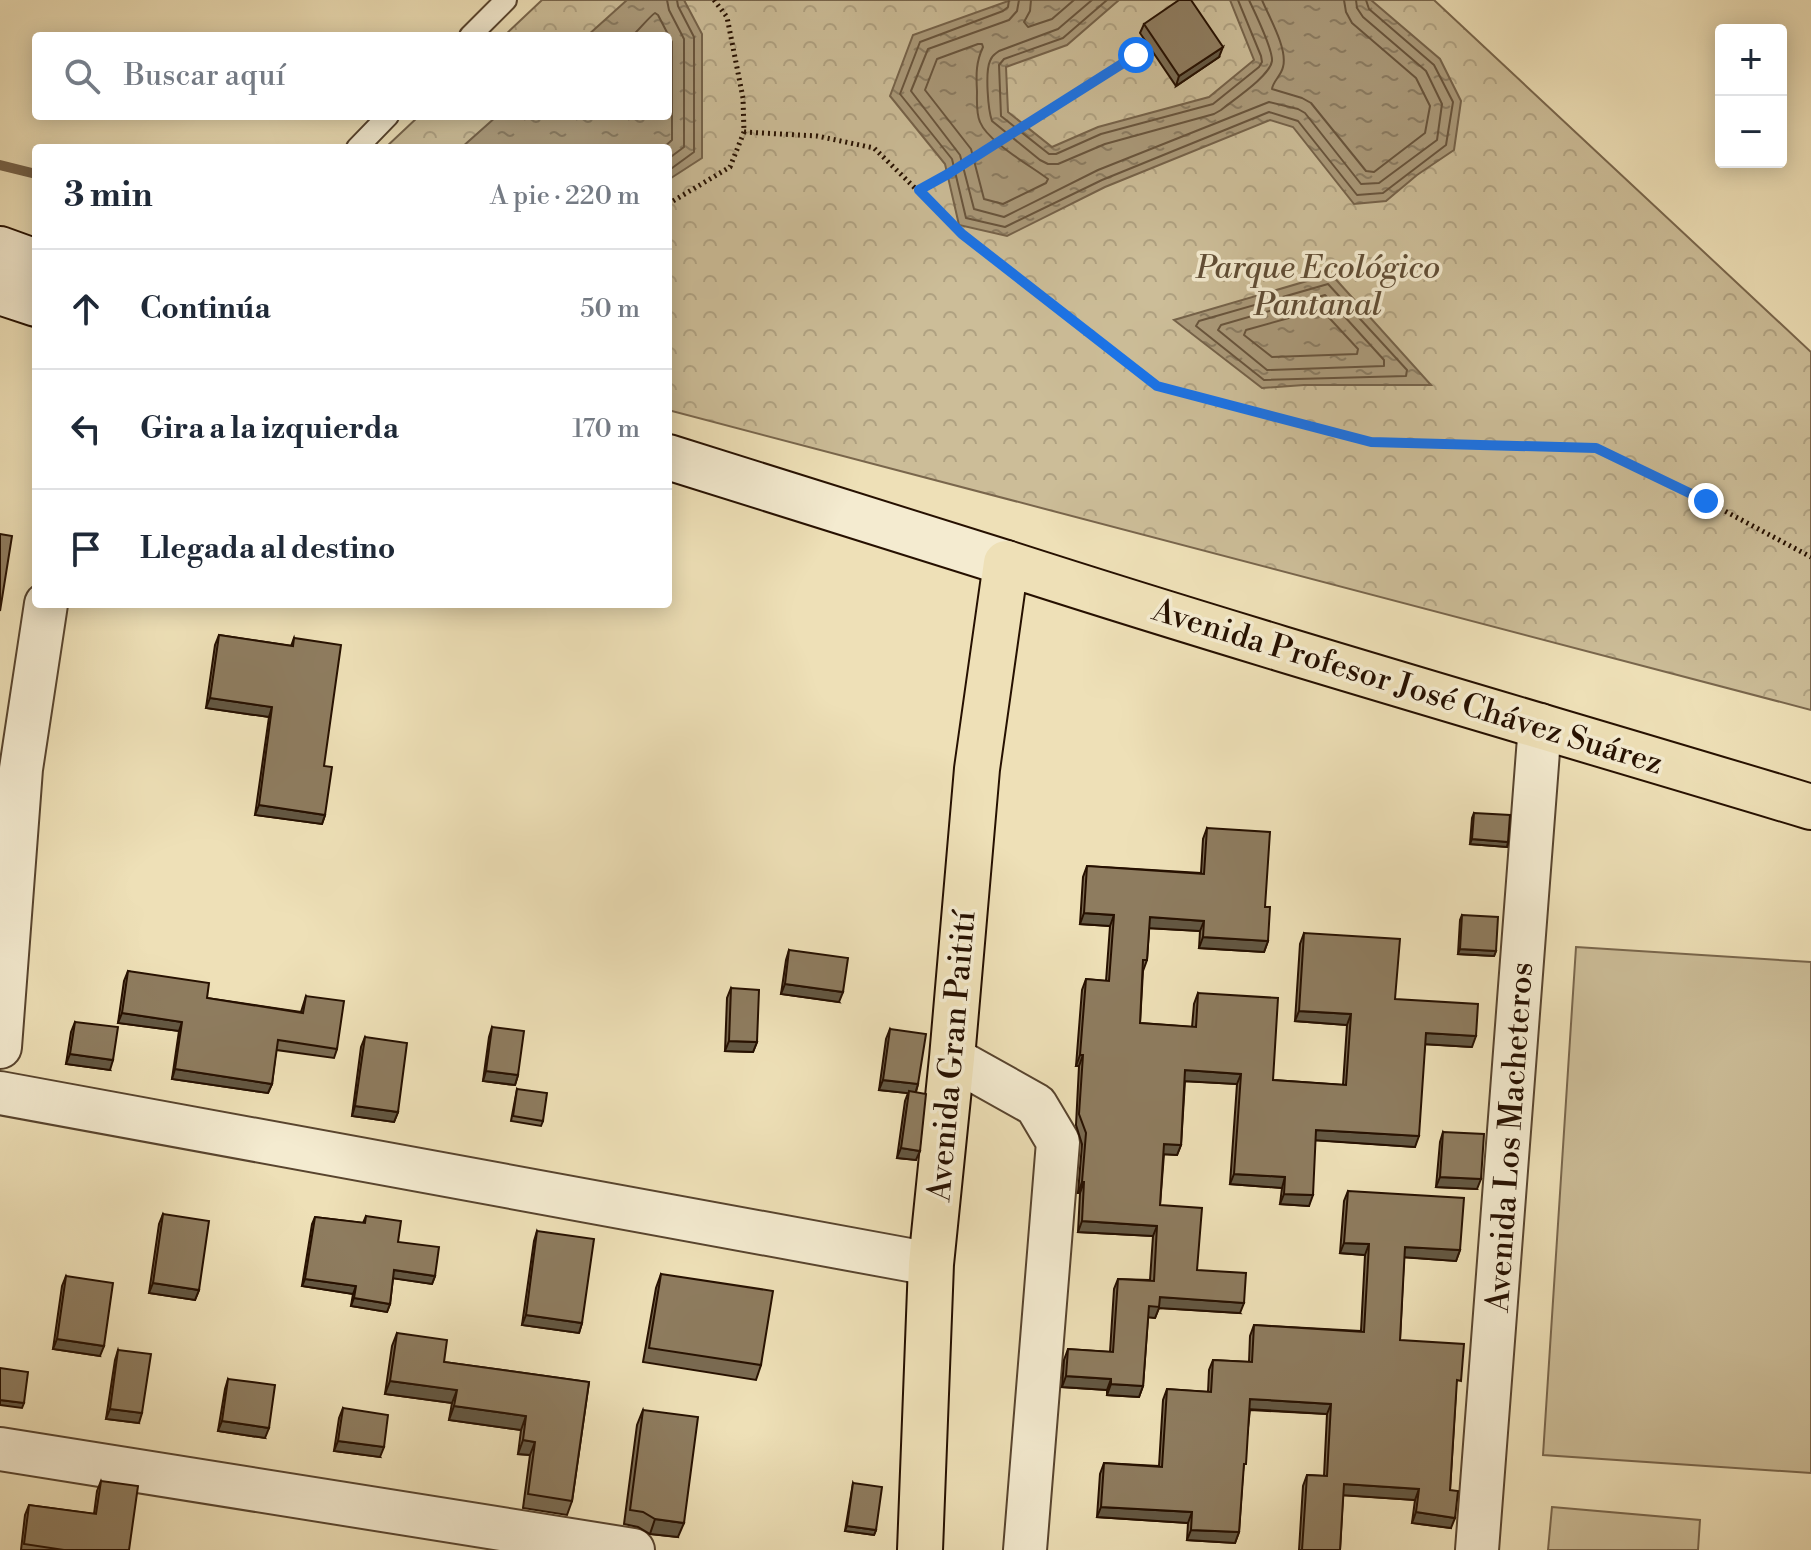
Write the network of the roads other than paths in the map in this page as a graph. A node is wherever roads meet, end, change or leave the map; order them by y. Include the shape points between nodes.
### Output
1 (506, 0) edge
2 (474, 32) edge
3 (384, 120) edge
4 (361, 144) edge
5 (0, 249) edge
6 (32, 261) edge
7 (0, 292) edge
8 (32, 303) edge
9 (672, 458) edge
10 (1006, 563) junction
11 (45, 608) edge
12 (1540, 725) junction
13 (10, 767) edge
14 (1811, 807) edge
15 (0, 1047) edge
16 (952, 1058) junction
17 (0, 1093) edge
18 (931, 1264) junction
19 (0, 1449) edge
20 (633, 1550) edge
21 (920, 1550) edge
22 (1025, 1550) edge
23 (1477, 1550) edge

1 - 2 lane
3 - 4 lane
5 - 6 street
7 - 8 street
9 - 10 street
10 - 12 main road, Avenida Profesor José Chávez Suárez
10 - 16 main road, Avenida Gran Paitití via 977,769
11 - 13 street
12 - 14 main road, Avenida Profesor José Chávez Suárez
12 - 23 street, Avenida Los Macheteros
13 - 15 street
16 - 18 main road, Avenida Gran Paitití
16 - 22 street via 1036,1105 1058,1142
17 - 18 street
18 - 21 main road, Avenida Gran Paitití
19 - 20 street

